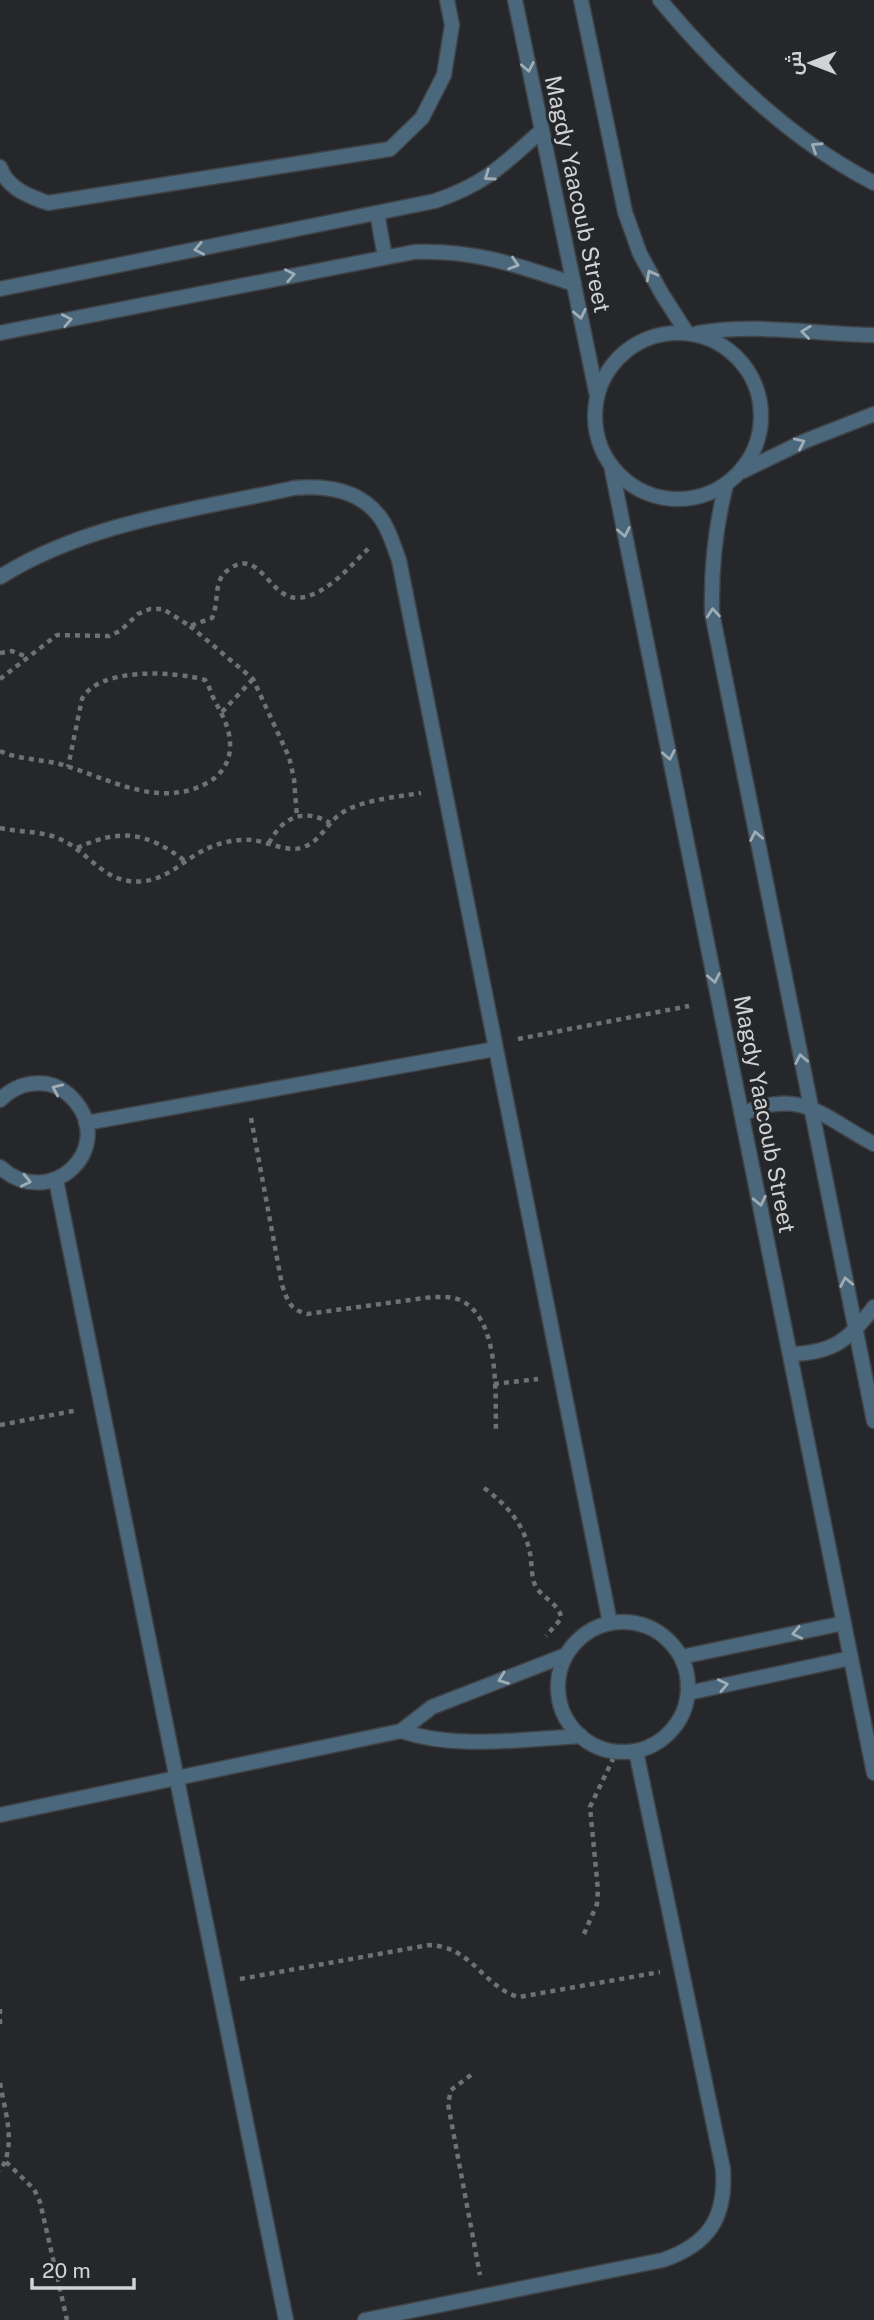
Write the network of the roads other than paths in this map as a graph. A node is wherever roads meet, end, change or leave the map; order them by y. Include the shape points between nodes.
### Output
1 (447, 0) edge
2 (515, 0) edge
3 (581, 0) edge
4 (660, 0) edge
5 (541, 131) junction
6 (0, 167) edge
7 (874, 183) edge
8 (377, 213) junction
9 (385, 257) junction
10 (574, 284) junction
11 (0, 289) edge
12 (0, 333) edge
13 (691, 333) junction
14 (874, 335) edge
15 (597, 398) junction
16 (874, 414) edge
17 (611, 465) junction
18 (739, 473) junction
19 (726, 485) junction
20 (0, 577) edge
21 (495, 1047) junction
22 (0, 1100) edge
23 (811, 1108) junction
24 (742, 1114) junction
25 (86, 1123) junction
26 (874, 1144) edge
27 (0, 1167) edge
28 (56, 1180) junction
29 (874, 1307) edge
30 (856, 1331) junction
31 (791, 1354) junction
32 (874, 1421) edge
33 (610, 1623) junction
34 (844, 1623) junction
35 (562, 1657) junction
36 (681, 1657) junction
37 (851, 1658) junction
38 (688, 1693) junction
39 (401, 1731) junction
40 (581, 1736) junction
41 (636, 1751) junction
42 (874, 1773) edge
43 (177, 1777) junction
44 (0, 1815) edge
45 (286, 2320) edge
46 (365, 2320) edge

1 - 6 street via 452,25 444,75 422,118 390,149 48,203 21,193
2 -> 5 street, Magdy Yaacoub Street
13 -> 3 street, Magdy Yaacoub Street via 640,254 625,212
7 -> 4 street via 806,140 748,94
5 -> 8 street via 479,184 435,201
5 - 10 street, Magdy Yaacoub Street
8 - 9 street
8 -> 11 street
9 -> 10 street via 460,252
12 -> 9 street
10 -> 15 street, Magdy Yaacoub Street
14 -> 13 street via 756,327
13 - 15 street via 663,334 640,342 620,356
13 - 18 street via 729,350 754,381 762,419 751,457
15 - 17 street via 597,433
18 -> 16 street via 805,440
17 - 19 street via 629,484 652,495 702,496
17 -> 24 street, Magdy Yaacoub Street
18 - 19 street
23 -> 19 street, Magdy Yaacoub Street via 712,613 712,559
20 - 21 street via 38,555 114,527 294,488 341,490 380,517 399,561
21 - 25 street
21 - 33 street
25 -> 22 street via 80,1107 55,1086 22,1085
23 - 24 street via 788,1102 764,1104
23 - 26 street
30 -> 23 street, Magdy Yaacoub Street
24 -> 31 street, Magdy Yaacoub Street
25 - 28 street via 85,1150 78,1163
27 -> 28 street via 24,1182
28 - 43 street
29 - 30 street
30 - 31 street via 837,1345
30 - 32 street, Magdy Yaacoub Street
31 - 34 street, Magdy Yaacoub Street
33 - 35 street via 592,1629
33 - 36 street via 635,1623 659,1632
34 -> 36 street
34 - 37 street, Magdy Yaacoub Street
35 -> 39 street via 432,1707
35 - 40 street via 559,1698 567,1719
36 - 38 street
38 -> 37 street
37 - 42 street, Magdy Yaacoub Street
38 - 41 street via 672,1731 656,1744
39 - 40 street via 456,1742
39 - 43 street
40 - 41 street via 616,1752
41 - 46 street via 723,2169 718,2217 705,2237 686,2252 663,2260
43 - 44 street
43 - 45 street

